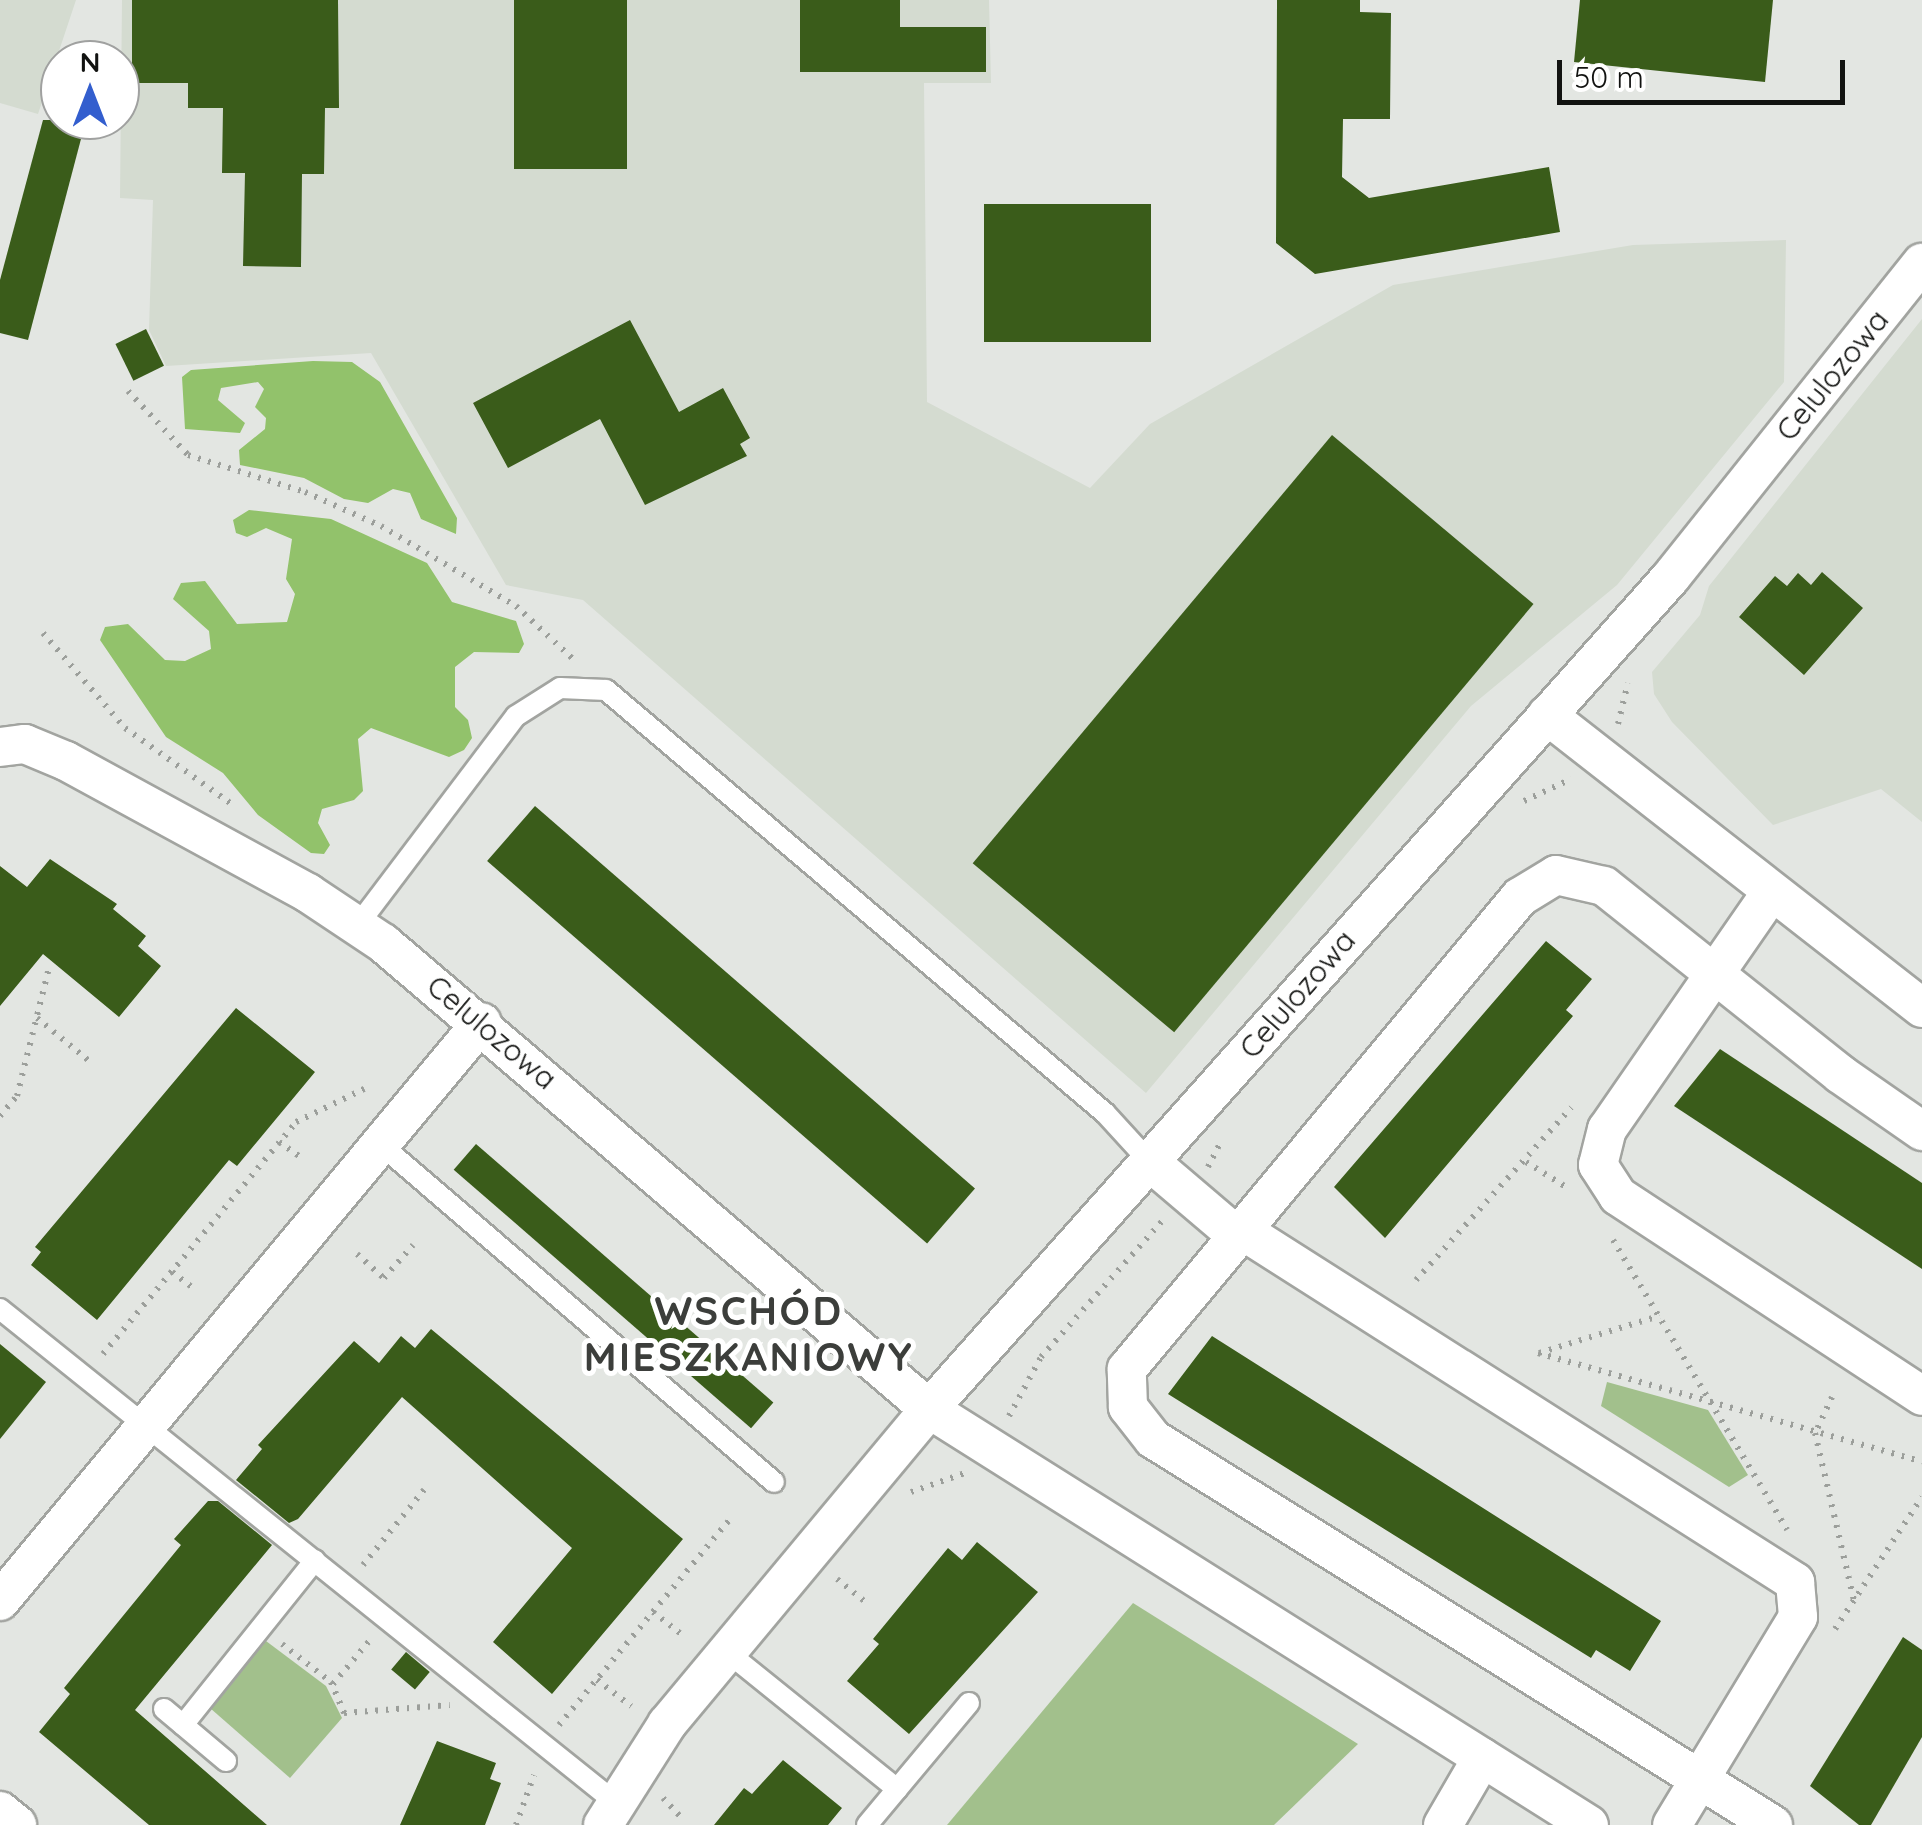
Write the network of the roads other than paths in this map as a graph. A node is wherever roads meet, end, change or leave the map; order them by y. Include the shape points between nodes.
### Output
1 (1922, 263) edge
2 (1547, 714) junction
3 (0, 747) edge
4 (1770, 894) junction
5 (357, 926) junction
6 (1713, 974) junction
7 (1922, 1008) edge
8 (482, 1022) junction
9 (1922, 1130) edge
10 (380, 1144) junction
11 (1150, 1161) junction
12 (1238, 1232) junction
13 (0, 1309) edge
14 (1922, 1396) edge
15 (929, 1409) junction
16 (147, 1424) junction
17 (774, 1482) dead end
18 (315, 1560) junction
19 (0, 1601) edge
20 (726, 1651) junction
21 (969, 1702) dead end
22 (164, 1709) dead end
23 (183, 1725) junction
24 (1482, 1758) junction
25 (226, 1761) dead end
26 (1702, 1781) junction
27 (897, 1789) junction
28 (0, 1811) edge
29 (609, 1814) edge
30 (17, 1825) edge
31 (868, 1825) edge
32 (1442, 1825) edge
33 (1590, 1825) edge
34 (1672, 1825) edge
35 (1773, 1825) edge

1 - 2 street, Celulozowa via 1671,577
2 - 4 street
2 - 11 street, Celulozowa
3 - 5 street, Celulozowa via 25,744 66,761
4 - 6 street
4 - 7 street
5 - 8 street, Celulozowa
5 - 11 lane via 516,716 560,688 606,690 1105,1113
6 - 9 street
6 - 12 street via 1592,879 1541,880
6 - 14 street via 1601,1140 1601,1175 1618,1196
8 - 10 street
8 - 15 street, Celulozowa
10 - 16 street
10 - 17 lane
11 - 12 street
11 - 15 street, Celulozowa
12 - 26 street via 1787,1573 1800,1593 1798,1617
12 - 26 street via 1132,1357 1125,1394 1142,1430
13 - 16 lane
15 - 20 street, Celulozowa
15 - 24 street
16 - 18 lane
16 - 19 street
18 - 23 lane
18 - 29 lane via 545,1746
20 - 27 lane
20 - 29 street, Celulozowa
21 - 27 lane
22 - 23 lane
23 - 25 lane
24 - 32 street
24 - 33 street
26 - 34 street
26 - 35 street
27 - 31 lane
28 - 30 street

